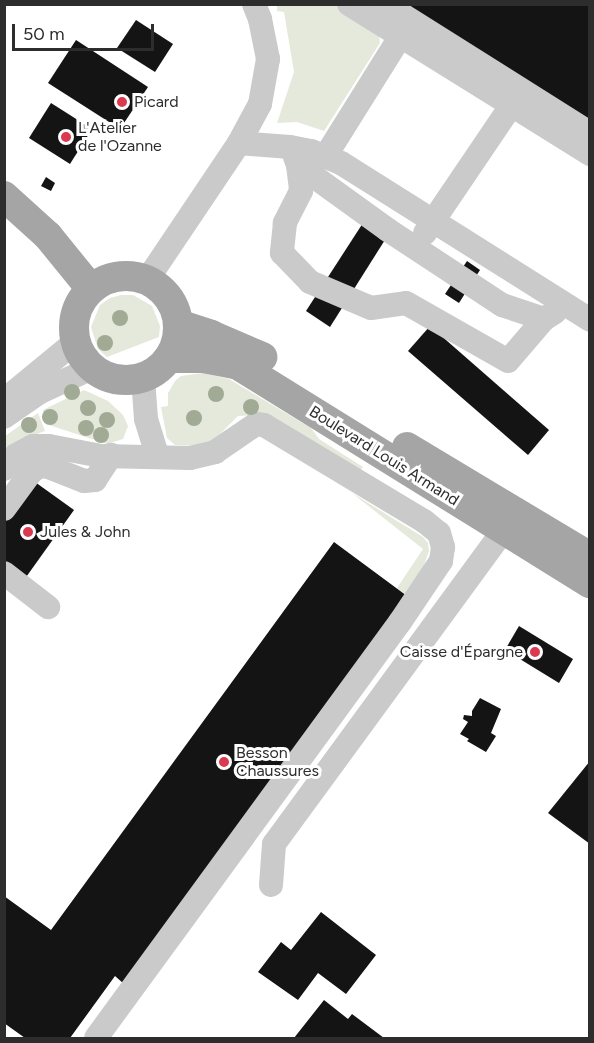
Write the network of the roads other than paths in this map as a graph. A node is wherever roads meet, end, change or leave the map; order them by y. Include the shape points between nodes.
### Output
1 (254, 4) edge
2 (349, 4) edge
3 (386, 4) edge
4 (400, 37) junction
5 (511, 106) junction
6 (590, 133) edge
7 (238, 143) junction
8 (590, 154) edge
9 (294, 156) junction
10 (325, 157) junction
11 (4, 196) edge
12 (433, 221) junction
13 (416, 247) junction
14 (147, 280) junction
15 (91, 289) junction
16 (566, 305) junction
17 (544, 319) junction
18 (590, 320) edge
19 (178, 324) junction
20 (75, 342) junction
21 (170, 358) junction
22 (92, 368) junction
23 (143, 378) junction
24 (4, 400) edge
25 (4, 417) edge
26 (111, 456) junction
27 (157, 456) junction
28 (4, 469) edge
29 (4, 508) edge
30 (503, 531) junction
31 (590, 557) edge
32 (4, 573) edge
33 (590, 583) edge
34 (48, 607) dead end
35 (271, 885) dead end
36 (96, 1038) edge

1 - 7 street via 268,59 260,104
2 - 4 street
3 - 6 street
4 - 5 street
4 - 10 street
5 - 8 street
5 - 12 street
7 - 9 street
7 - 14 street
9 - 10 street
9 - 13 street
9 - 17 street via 301,191 285,223 282,253 310,282 371,308 406,303 508,361
10 - 12 street via 367,178
11 - 15 main road via 48,236
12 - 13 street
12 - 16 street
13 - 17 street via 502,305
14 - 15 main road via 118,276
14 - 19 main road via 169,298
15 - 20 main road via 76,313
16 - 17 street
16 - 18 street
19 - 21 main road via 177,342
19 - 31 main road, Boulevard Louis Armand via 256,353
20 - 22 main road
20 - 24 street
21 - 23 main road
21 - 30 main road, Boulevard Louis Armand via 203,358 238,365
22 - 23 main road via 125,381
22 - 25 street via 40,392
23 - 27 street via 146,419
26 - 27 street
26 - 28 street via 33,446 16,454
26 - 29 street via 95,480 84,481 46,466 38,467
27 - 36 street via 190,458 215,452 245,429 264,425 424,521 438,533 443,547 441,561 400,622
30 - 33 main road, Boulevard Louis Armand
30 - 35 street via 274,844
32 - 34 street

